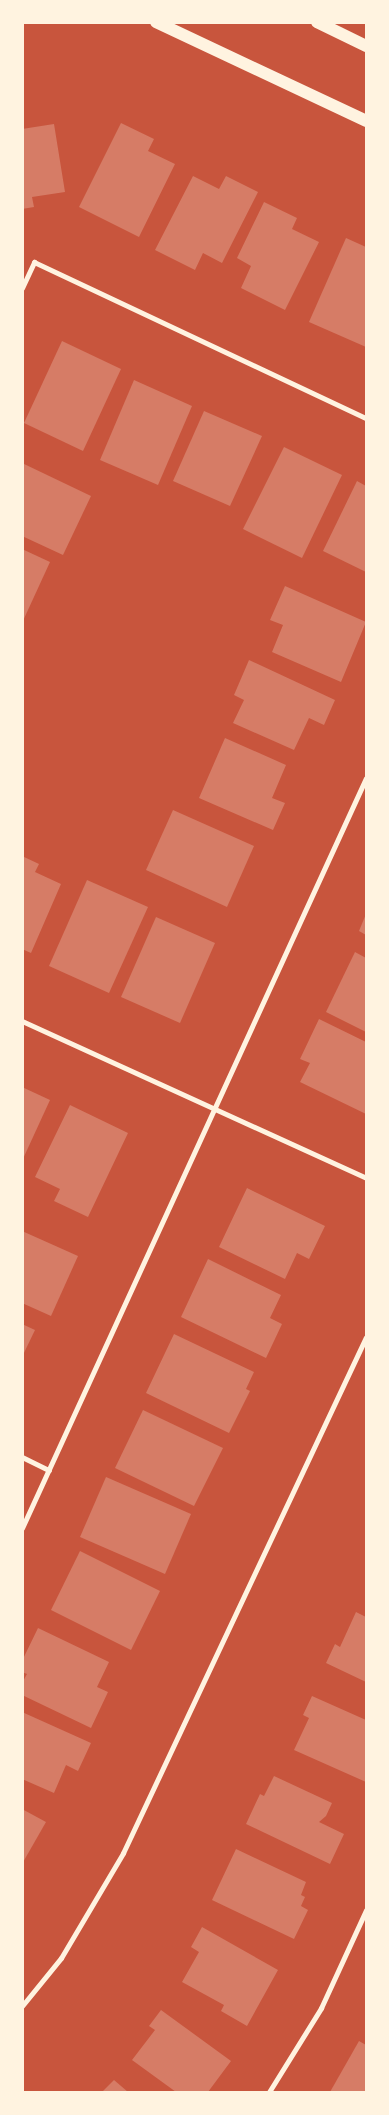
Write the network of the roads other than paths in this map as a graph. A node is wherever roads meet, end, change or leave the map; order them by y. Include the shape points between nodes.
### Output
1 (156, 22) edge
2 (317, 22) edge
3 (366, 46) edge
4 (366, 121) edge
5 (22, 288) edge
6 (366, 418) edge
7 (366, 778) edge
8 (22, 1021) edge
9 (215, 1109) junction
10 (366, 1178) edge
11 (366, 1337) edge
12 (22, 1457) edge
13 (49, 1470) junction
14 (22, 1528) edge
15 (366, 1910) edge
16 (22, 2006) edge
17 (269, 2092) edge

1 - 4 main road
2 - 3 main road
5 - 6 street via 34,262
7 - 9 street
8 - 9 street
9 - 10 street
9 - 13 street
11 - 16 street via 123,1853 61,1958
12 - 13 street
13 - 14 street
15 - 17 street via 321,2008

